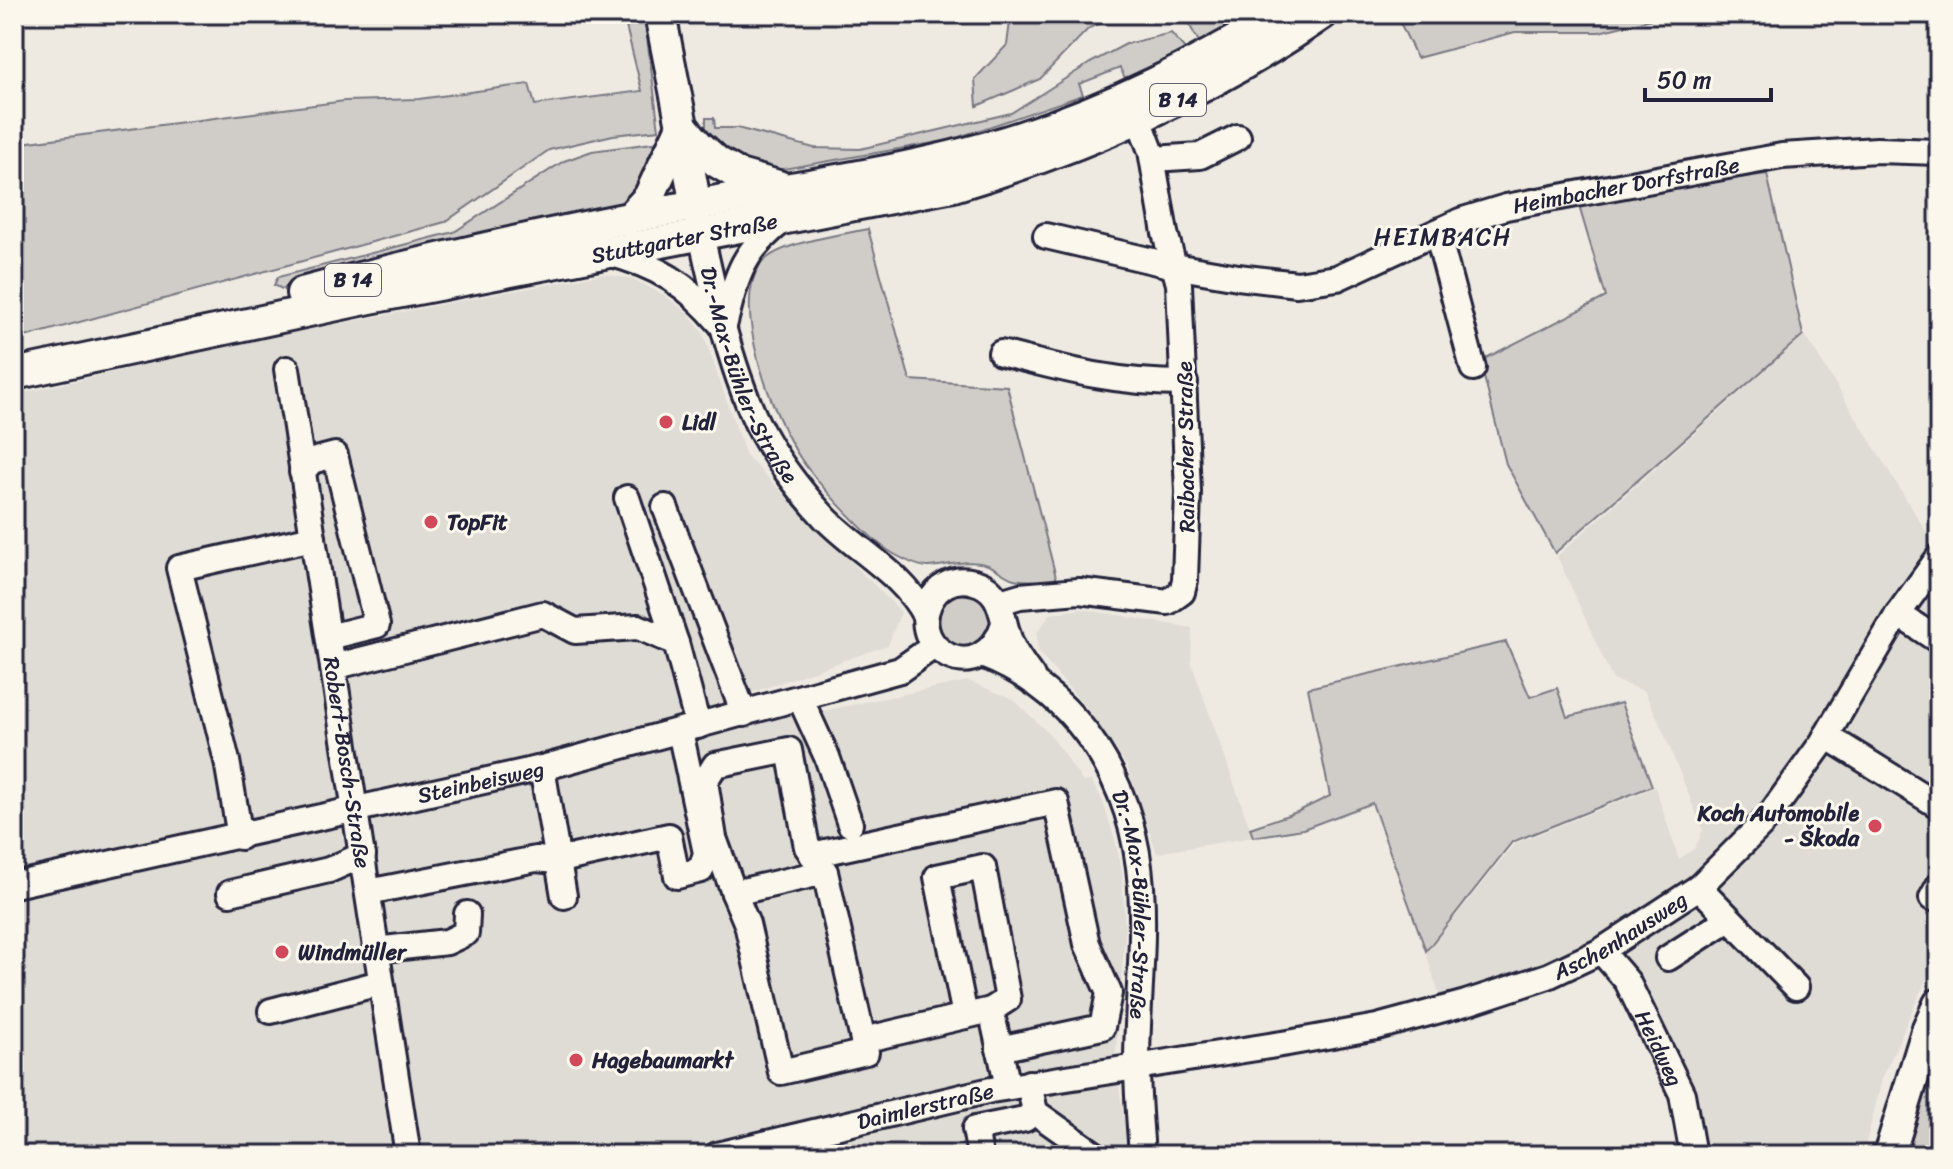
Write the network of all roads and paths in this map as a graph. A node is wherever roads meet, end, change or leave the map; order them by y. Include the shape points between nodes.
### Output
1 (660, 14) edge
2 (1282, 14) edge
3 (1322, 14) edge
4 (1139, 119) junction
5 (683, 133) junction
6 (1238, 137) dead end
7 (1939, 152) edge
8 (1153, 159) junction
9 (788, 188) junction
10 (696, 210) junction
11 (629, 219) junction
12 (785, 219) junction
13 (1437, 232) junction
14 (1046, 236) dead end
15 (605, 252) junction
16 (1174, 266) junction
17 (724, 328) junction
18 (1001, 353) dead end
19 (1473, 368) dead end
20 (287, 369) dead end
21 (14, 372) edge
22 (1185, 383) junction
23 (302, 472) junction
24 (627, 498) dead end
25 (665, 507) dead end
26 (313, 538) junction
27 (1939, 557) edge
28 (885, 569) junction
29 (954, 582) junction
30 (1002, 614) junction
31 (1898, 614) junction
32 (925, 616) junction
33 (329, 637) junction
34 (1939, 641) edge
35 (676, 643) junction
36 (934, 646) junction
37 (982, 655) junction
38 (333, 667) junction
39 (1038, 685) junction
40 (800, 698) junction
41 (744, 714) junction
42 (689, 729) junction
43 (1826, 736) junction
44 (542, 768) junction
45 (1939, 806) edge
46 (356, 811) junction
47 (850, 824) dead end
48 (240, 837) junction
49 (363, 855) junction
50 (556, 861) junction
51 (818, 863) junction
52 (14, 885) edge
53 (1699, 887) junction
54 (368, 892) junction
55 (230, 893) dead end
56 (734, 893) junction
57 (564, 896) dead end
58 (467, 914) dead end
59 (1729, 919) junction
60 (375, 950) junction
61 (1601, 951) junction
62 (1668, 958) dead end
63 (380, 983) junction
64 (1796, 987) dead end
65 (1939, 1004) edge
66 (991, 1010) junction
67 (271, 1011) dead end
68 (965, 1016) junction
69 (863, 1040) junction
70 (999, 1049) junction
71 (1137, 1065) junction
72 (1018, 1085) junction
73 (1035, 1112) junction
74 (408, 1155) edge
75 (717, 1155) edge
76 (980, 1155) edge
77 (1096, 1155) edge
78 (1142, 1155) edge
79 (1693, 1155) edge
80 (1889, 1155) edge

1 - 5 main road
2 - 9 main road, Stuttgarter Straße / B 14 via 1178,74 1067,121 947,158
3 - 4 main road, Stuttgarter Straße / B 14 via 1248,63
4 - 8 street, Raibacher Straße
4 - 12 main road, Stuttgarter Straße / B 14 via 1037,160 953,186
5 - 9 main road via 739,175
5 - 10 main road
5 - 11 main road via 649,197
6 - 8 street via 1200,156
7 - 13 street, Heimbacher Dorfstraße via 1782,156 1506,207
8 - 16 street, Raibacher Straße
9 - 10 main road, Stuttgarter Straße / B 14
10 - 11 main road, Stuttgarter Straße / B 14
10 - 12 main road, Stuttgarter Straße / B 14
10 - 15 main road, Stuttgarter Straße / B 14
10 - 17 street, Dr.-Max-Bühler-Straße
11 - 21 main road, Stuttgarter Straße / B 14 via 411,264
12 - 17 street via 741,265
13 - 16 street, Heimbacher Dorfstraße via 1337,278 1297,284
13 - 19 street
14 - 16 street, Heimbacher Dorfstraße
15 - 17 street via 672,278 701,300
15 - 21 main road, Stuttgarter Straße / B 14
16 - 22 street, Raibacher Straße
17 - 28 street, Dr.-Max-Bühler-Straße via 757,422 776,456 825,518
18 - 22 street via 1121,381
20 - 23 street, Robert-Bosch-Straße
22 - 30 street, Raibacher Straße via 1188,558 1182,592 1168,602 1079,591 1020,596
23 - 26 street, Robert-Bosch-Straße
23 - 33 street via 312,461 335,455 377,625
24 - 35 street
25 - 41 street
26 - 33 street, Robert-Bosch-Straße
26 - 48 street via 179,568 227,761
27 - 31 street, Aschenhausweg
28 - 29 street, Dr.-Max-Bühler-Straße
28 - 32 street, Dr.-Max-Bühler-Straße via 917,600
29 - 30 street via 976,582 993,593
29 - 32 street via 934,594
30 - 37 street via 1000,638
30 - 39 street, Dr.-Max-Bühler-Straße via 1012,648
31 - 34 street
31 - 43 street, Aschenhausweg
32 - 36 street
33 - 38 street, Robert-Bosch-Straße
35 - 38 street via 638,627 575,631 543,614
35 - 42 street
36 - 37 street via 960,659
36 - 40 street, Steinbeisweg via 900,670
37 - 39 street, Dr.-Max-Bühler-Straße
38 - 46 street, Robert-Bosch-Straße
39 - 71 street, Dr.-Max-Bühler-Straße via 1098,748 1116,780 1135,841 1141,889
40 - 41 street, Steinbeisweg
40 - 47 street
41 - 42 street, Steinbeisweg
42 - 44 street, Steinbeisweg
42 - 50 street via 706,853 701,870 677,876 669,836
43 - 45 street
43 - 53 street, Aschenhausweg via 1767,819
44 - 46 street, Steinbeisweg
44 - 50 street
46 - 48 street, Steinbeisweg
46 - 49 street, Robert-Bosch-Straße
48 - 52 street, Steinbeisweg
49 - 54 street, Robert-Bosch-Straße
49 - 55 street via 329,870
50 - 54 street via 536,859
50 - 57 street
51 - 56 street
51 - 56 street via 807,847 789,750 715,765 705,781 711,824
51 - 69 street
51 - 70 street via 1056,802 1087,944 1109,993 1102,1027
53 - 59 street
53 - 61 street, Aschenhausweg
54 - 60 street, Robert-Bosch-Straße
56 - 69 street via 747,924 781,1072 866,1052
58 - 60 street via 466,933 447,942
59 - 62 street
59 - 64 street
60 - 63 street, Robert-Bosch-Straße
61 - 71 street, Aschenhausweg via 1548,976 1377,1027
61 - 79 street, Heidweg via 1627,981 1682,1094
63 - 67 street
63 - 74 street, Robert-Bosch-Straße
65 - 80 main road
66 - 68 street
66 - 68 street via 1008,999 983,867 937,877
66 - 70 street
68 - 69 street
70 - 72 street
71 - 72 street, Daimlerstraße
71 - 78 street, Dr.-Max-Bühler-Straße
72 - 73 street
72 - 75 street, Daimlerstraße
73 - 76 street via 1025,1119 975,1129
73 - 77 street

